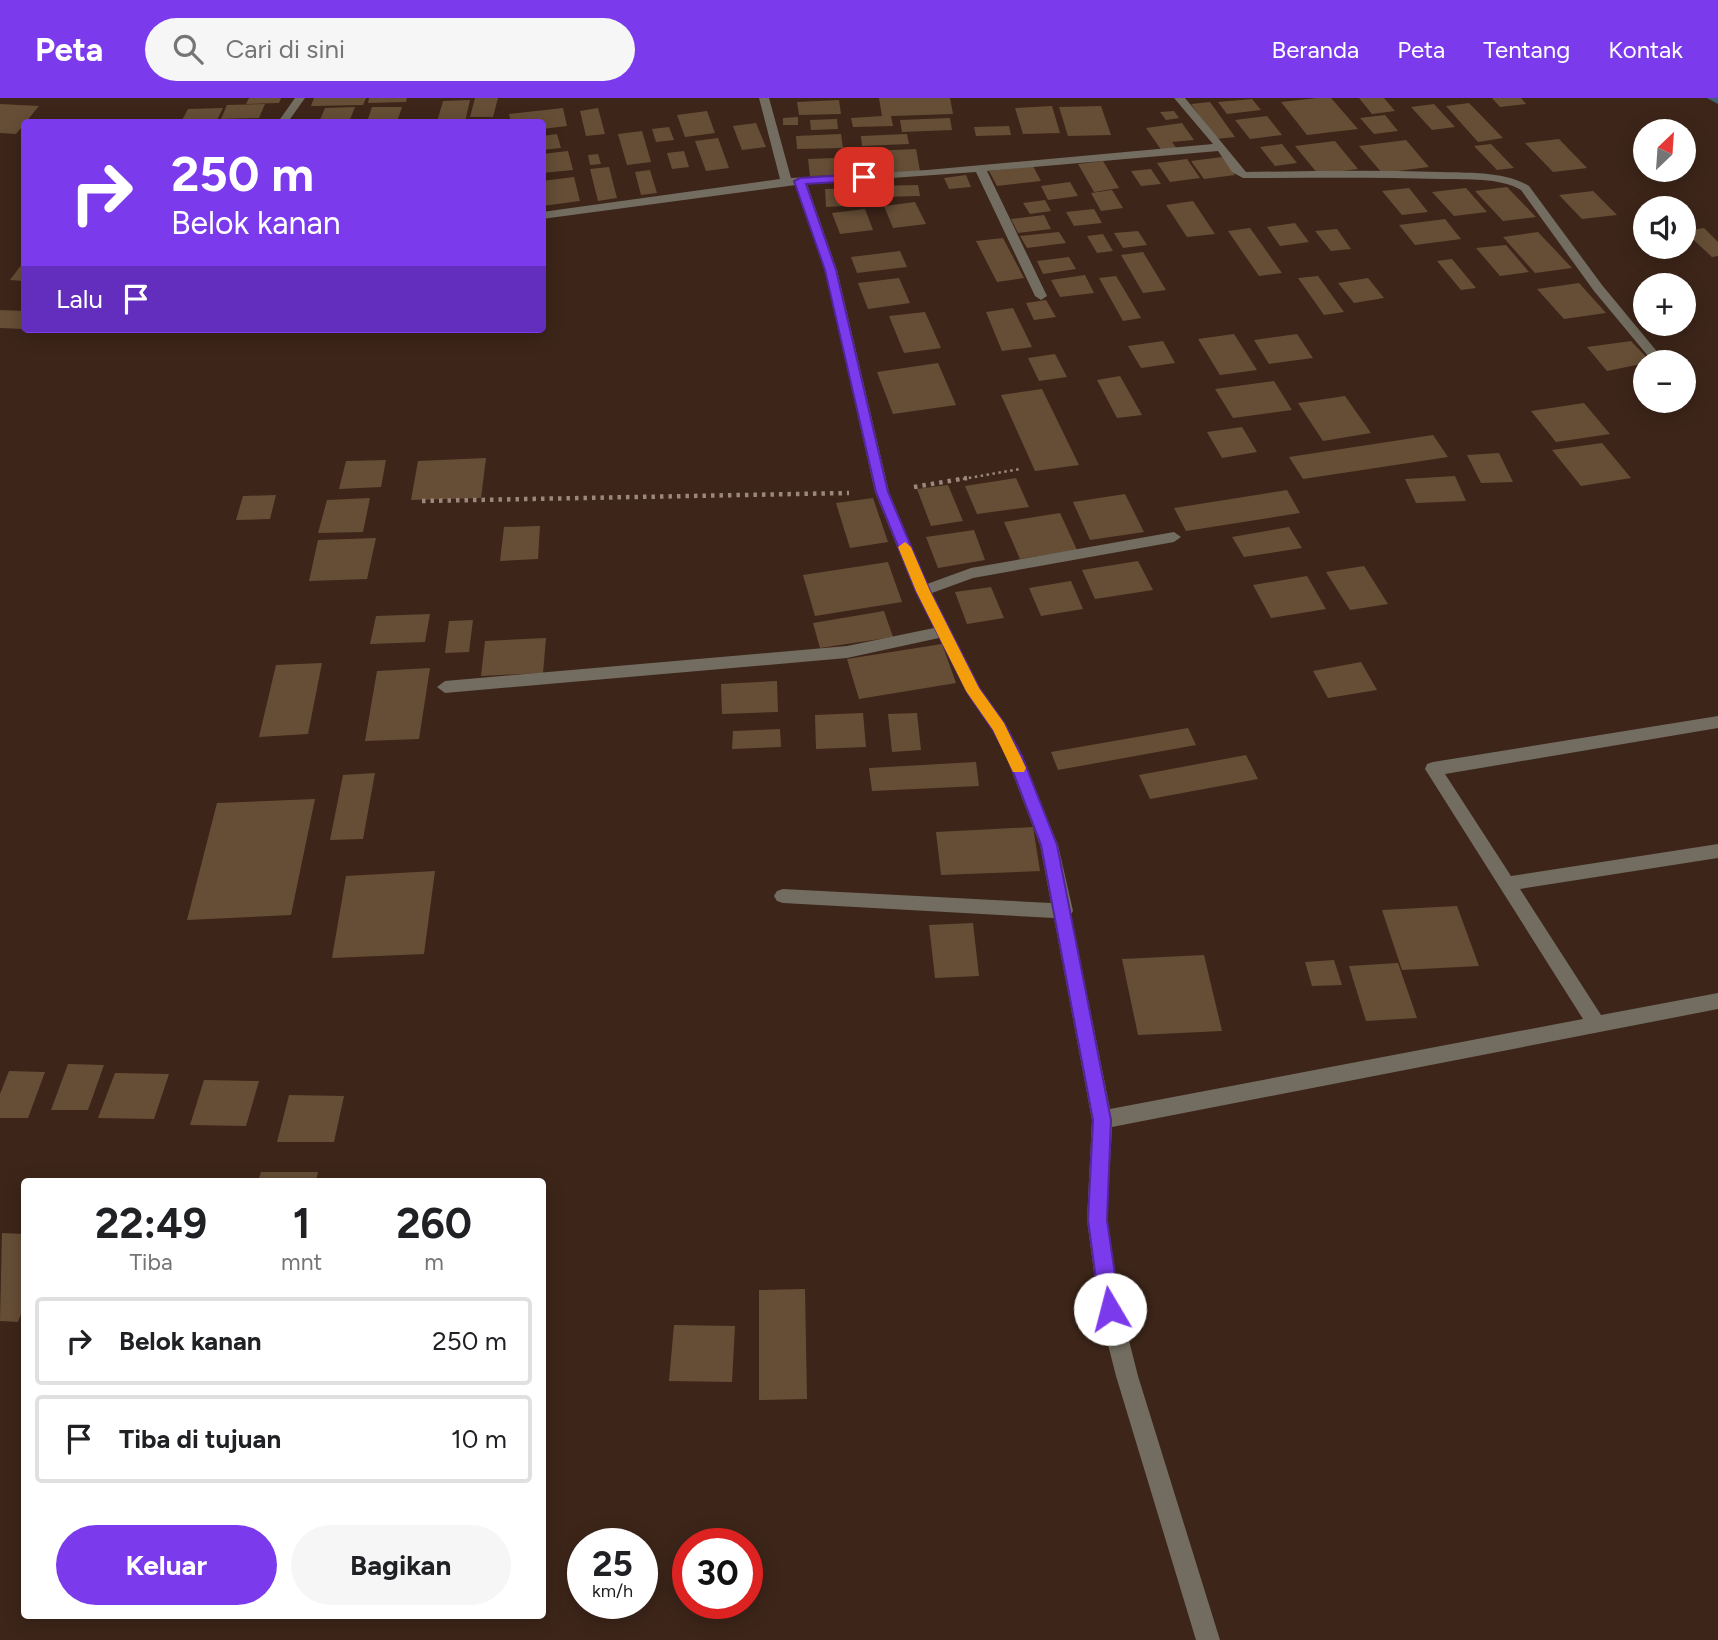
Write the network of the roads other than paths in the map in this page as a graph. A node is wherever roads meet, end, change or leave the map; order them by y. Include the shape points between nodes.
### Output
1 (300, 98) edge
2 (764, 98) edge
3 (1179, 98) edge
4 (285, 119) edge
5 (1221, 147) junction
6 (980, 168) junction
7 (793, 181) junction
8 (546, 215) edge
9 (1041, 296) dead end
10 (1650, 350) edge
11 (1174, 537) dead end
12 (923, 591) junction
13 (946, 631) junction
14 (445, 687) dead end
15 (1718, 722) edge
16 (1718, 851) edge
17 (1507, 884) junction
18 (783, 896) dead end
19 (1063, 911) junction
20 (1718, 1001) edge
21 (1597, 1024) junction
22 (1102, 1120) junction
23 (1208, 1640) edge

1 - 4 street
2 - 7 street
3 - 5 street
5 - 6 street
5 - 10 street via 1236,170 1254,176 1397,174 1515,182 1525,188
6 - 7 street
6 - 9 street
7 - 8 street
7 - 12 street via 831,270 882,492
11 - 12 street via 971,573
12 - 13 street
13 - 14 street via 848,652
13 - 19 street via 974,691 1014,756 1049,845
15 - 17 street via 1433,769
16 - 17 street
17 - 21 street
18 - 19 street
19 - 22 street
20 - 21 street
21 - 22 street
22 - 23 street via 1097,1220 1110,1309

